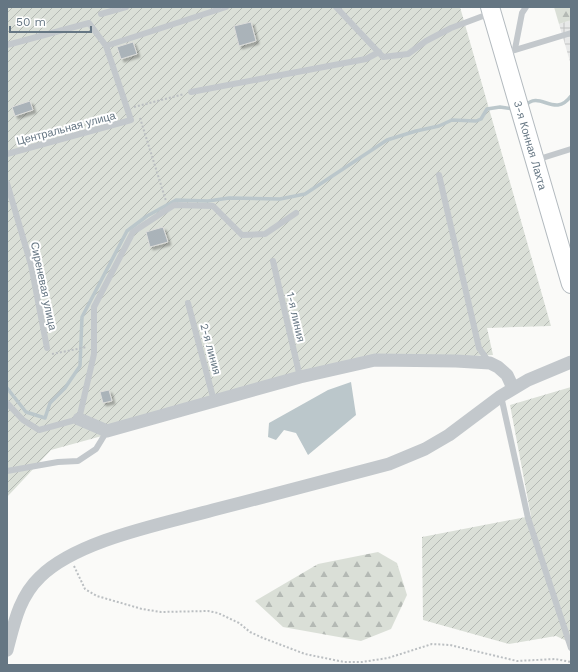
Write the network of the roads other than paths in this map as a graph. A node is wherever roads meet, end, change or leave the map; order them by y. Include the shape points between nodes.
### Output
1 (126, 7) edge
2 (226, 7) edge
3 (336, 7) edge
4 (526, 7) edge
5 (491, 10) edge
6 (101, 14) dead end
7 (571, 33) edge
8 (7, 45) edge
9 (106, 46) junction
10 (509, 51) junction
11 (379, 52) junction
12 (191, 92) road end
13 (571, 149) edge
14 (7, 154) edge
15 (535, 160) junction
16 (439, 175) dead end
17 (7, 183) edge
18 (296, 213) dead end
19 (273, 261) dead end
20 (571, 284) edge
21 (188, 303) dead end
22 (47, 348) road end
23 (571, 362) edge
24 (490, 363) junction
25 (300, 377) junction
26 (513, 388) junction
27 (501, 396) junction
28 (214, 401) junction
29 (7, 403) edge
30 (79, 419) junction
31 (107, 431) junction
32 (7, 471) edge
33 (571, 648) edge
34 (7, 650) edge

1 - 6 lane
2 - 9 lane
3 - 11 lane
4 - 10 lane
5 - 10 main road, 3-я Конная Лахта
5 - 11 lane via 426,41 408,54 383,57
7 - 10 lane
8 - 9 lane via 89,23
9 - 14 lane, Центральная улица via 131,120
10 - 15 main road, 3-я Конная Лахта via 518,104
11 - 12 lane via 366,59
13 - 15 lane
15 - 20 main road, 3-я Конная Лахта
16 - 24 lane via 479,348
17 - 22 lane, Сиреневая улица via 31,264
18 - 30 lane via 265,234 242,235 212,206 174,205 134,232 94,306 94,354
19 - 25 lane, 1-я линия
21 - 28 lane, 2-я линия
23 - 26 street
24 - 25 street via 375,360
24 - 26 street via 507,375
25 - 28 street
26 - 27 street
27 - 33 lane via 528,518
27 - 34 street via 449,435 425,449 389,464 122,535 69,556 54,564 28,589 18,609
28 - 31 street
29 - 30 lane via 23,420 39,430
30 - 31 street
31 - 32 lane via 96,448 78,461

